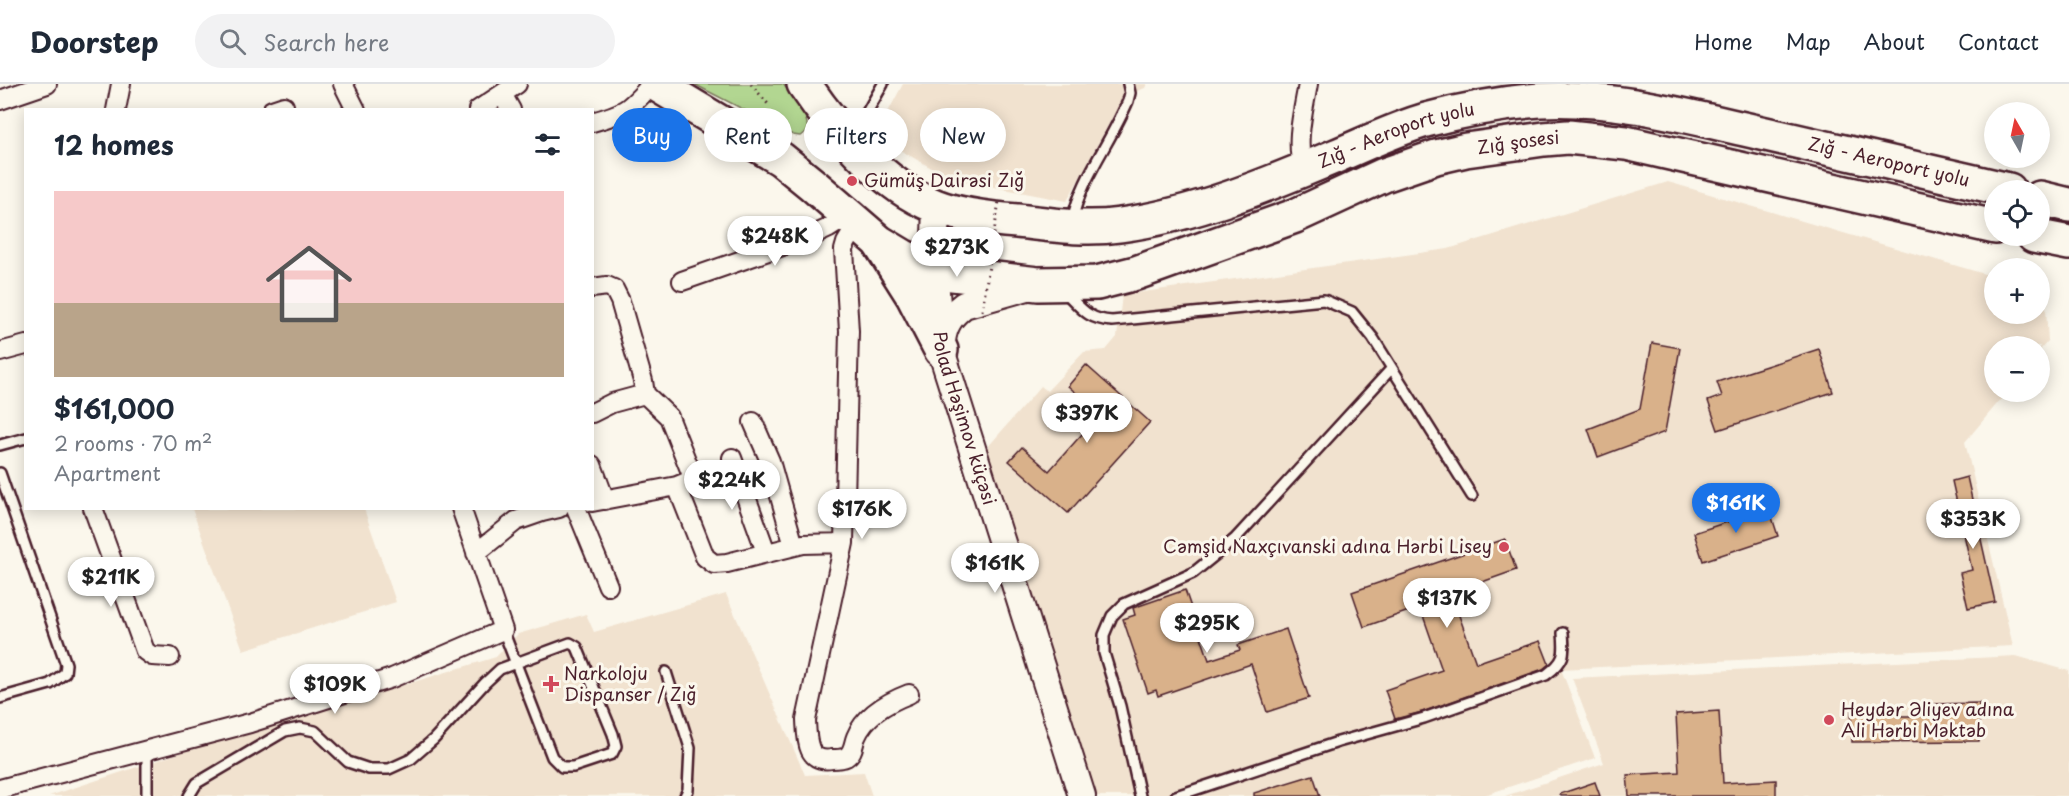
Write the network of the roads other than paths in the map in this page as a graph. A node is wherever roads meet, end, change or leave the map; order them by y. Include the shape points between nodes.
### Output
1 (47, 84) edge
2 (121, 84) edge
3 (343, 84) edge
4 (654, 84) edge
5 (804, 84) edge
6 (884, 84) edge
7 (1128, 84) edge
8 (1308, 84) edge
9 (1572, 92) edge
10 (510, 96) edge
11 (0, 100) edge
12 (116, 108) edge
13 (355, 108) edge
14 (483, 108) edge
15 (820, 108) edge
16 (870, 108) edge
17 (594, 121) edge
18 (873, 162) edge
19 (1303, 169) junction
20 (1984, 184) edge
21 (2050, 200) edge
22 (2069, 205) edge
23 (936, 206) junction
24 (1984, 224) edge
25 (862, 226) junction
26 (1071, 227) junction
27 (934, 269) junction
28 (682, 281) dead end
29 (1048, 284) junction
30 (594, 288) edge
31 (24, 346) edge
32 (941, 350) junction
33 (0, 352) edge
34 (1392, 368) junction
35 (645, 394) junction
36 (594, 412) edge
37 (753, 422) dead end
38 (24, 439) edge
39 (0, 445) edge
40 (732, 458) dead end
41 (0, 473) edge
42 (594, 475) edge
43 (677, 486) junction
44 (1472, 496) dead end
45 (599, 501) edge
46 (94, 510) edge
47 (462, 510) edge
48 (550, 510) edge
49 (577, 510) edge
50 (844, 543) junction
51 (794, 546) junction
52 (766, 552) junction
53 (477, 553) junction
54 (608, 586) dead end
55 (503, 630) junction
56 (1563, 633) dead end
57 (170, 657) dead end
58 (515, 662) junction
59 (666, 672) dead end
60 (909, 694) dead end
61 (0, 699) edge
62 (147, 750) junction
63 (0, 789) edge
64 (147, 796) edge
65 (189, 796) edge
66 (685, 796) edge
67 (1082, 796) edge
68 (1140, 796) edge
69 (1176, 796) edge

1 - 11 street
2 - 12 street
3 - 13 street
4 - 17 street via 628,110
4 - 25 highway via 781,159
5 - 15 highway, Zığ - Aeroport yolu
6 - 16 lane
7 - 26 lane via 1128,101 1084,186
8 - 19 street via 1299,142
9 - 19 highway, Zığ - Aeroport yolu via 1424,121
9 - 20 highway, Zığ - Aeroport yolu
10 - 14 street
18 - 23 highway, Zığ - Aeroport yolu via 910,193
19 - 26 highway, Zığ - Aeroport yolu via 1200,207 1118,225
21 - 22 highway
23 - 26 highway, Zığ - Aeroport yolu via 992,219
23 - 27 street, Polad Həşimov küçəsi
24 - 29 highway, Zığ şosesi via 1626,143 1560,138 1436,157 1384,175 1284,220 1136,273 1097,283
25 - 27 highway, Zığ şosesi via 904,257
25 - 28 street via 829,228
25 - 32 highway via 913,296
25 - 50 street via 844,250 849,331
27 - 29 highway, Zığ şosesi
27 - 32 street, Polad Həşimov küçəsi
29 - 32 street via 964,305 946,323
29 - 34 lane via 1091,317 1112,321 1324,300 1352,312
30 - 35 street via 614,288
31 - 33 street
32 - 67 street, Polad Həşimov küçəsi
34 - 44 lane
34 - 68 lane via 1235,539 1193,573 1124,604 1112,616 1104,635 1104,653
35 - 36 street
35 - 43 street via 669,417 692,475 689,481
37 - 51 street via 771,461
38 - 39 lane
40 - 52 street
41 - 61 lane via 66,664 65,673 50,684
42 - 45 street
43 - 45 street
43 - 52 street via 705,557 714,564
46 - 57 street via 145,651 152,656
47 - 53 street
48 - 53 street via 516,521
49 - 54 street
50 - 51 street
50 - 60 street via 806,720 808,745 814,756 824,760 845,757 867,719
51 - 52 street
53 - 55 street
55 - 58 lane
55 - 62 street via 392,678 250,723
56 - 69 lane via 1565,652 1559,666 1546,675
58 - 58 lane via 552,757 562,767 612,754 616,746 613,734 577,647 570,643
58 - 65 lane via 485,682 411,759 389,769 369,769 348,762 315,731 285,730 197,783
59 - 66 lane via 690,747
62 - 63 street
62 - 64 lane

